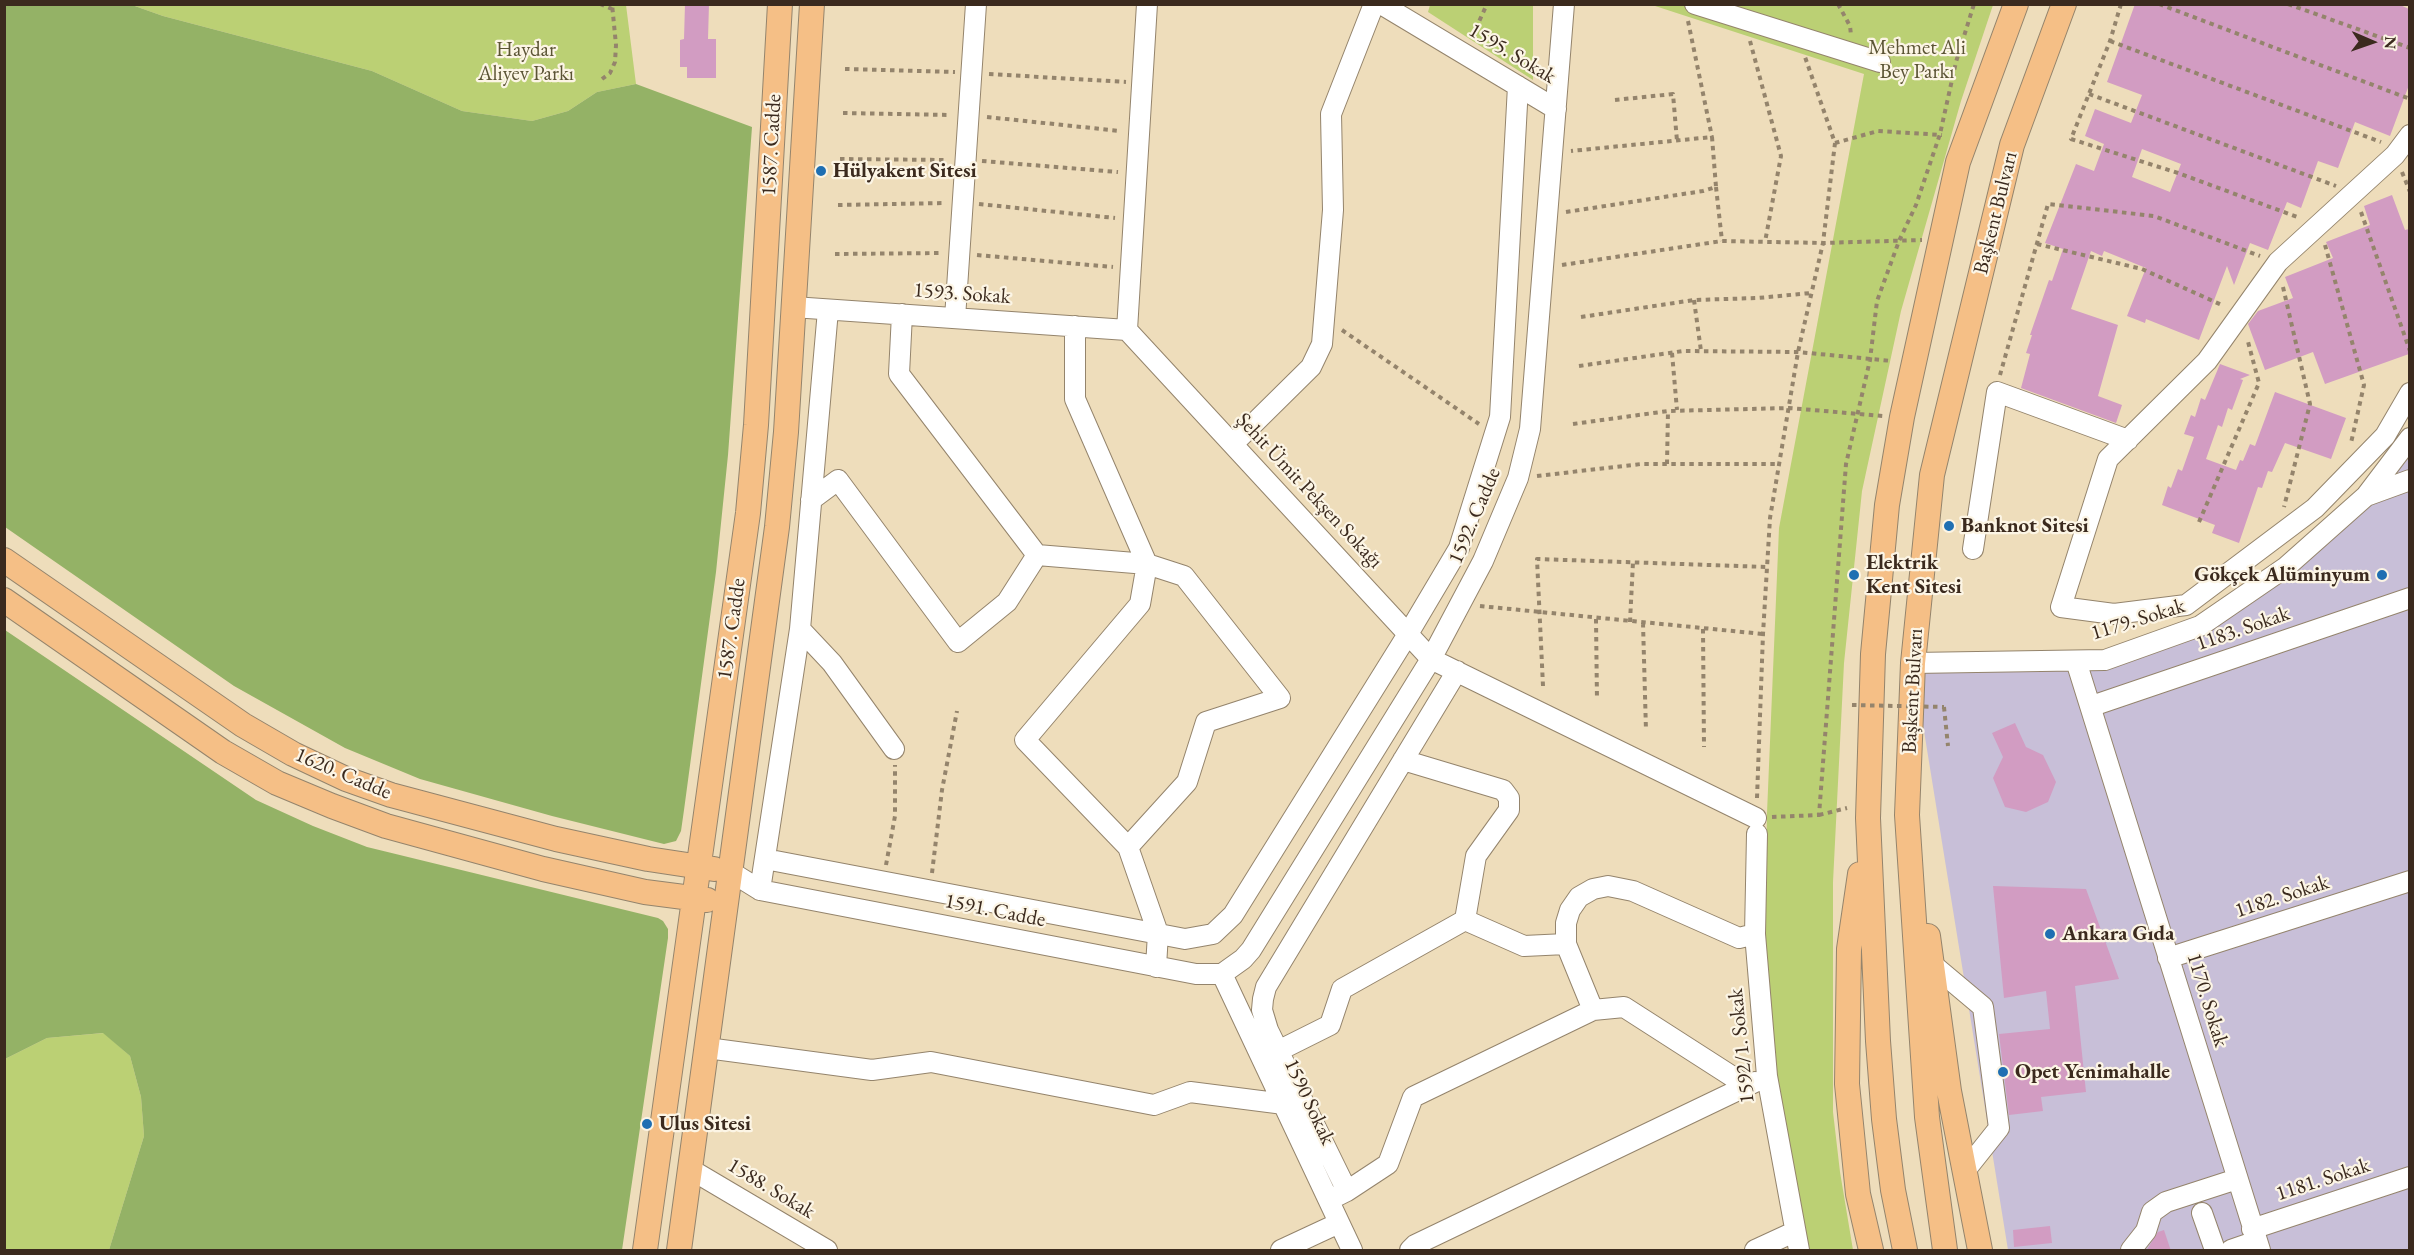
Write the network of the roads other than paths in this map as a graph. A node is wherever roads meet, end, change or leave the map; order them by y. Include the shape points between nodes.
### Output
1 (780, 4) edge
2 (812, 4) edge
3 (976, 4) edge
4 (1148, 4) edge
5 (1374, 4) edge
6 (1381, 4) edge
7 (1564, 4) edge
8 (2016, 4) edge
9 (2064, 4) edge
10 (1691, 10) edge
11 (1880, 62) dead end
12 (1518, 86) junction
13 (1556, 109) junction
14 (2408, 141) edge
15 (793, 307) junction
16 (828, 310) junction
17 (902, 314) junction
18 (955, 318) junction
19 (1075, 326) junction
20 (1127, 330) junction
21 (2409, 393) edge
22 (2409, 438) edge
23 (2128, 440) junction
24 (1233, 444) junction
25 (2409, 480) edge
26 (2366, 496) junction
27 (811, 501) junction
28 (1973, 549) dead end
29 (1037, 555) junction
30 (4, 560) edge
31 (1147, 564) junction
32 (2409, 598) edge
33 (4, 600) edge
34 (800, 629) junction
35 (1408, 634) junction
36 (1431, 659) junction
37 (2076, 661) junction
38 (1913, 663) junction
39 (1457, 671) junction
40 (2092, 706) junction
41 (894, 749) road end
42 (1403, 760) junction
43 (1906, 815) junction
44 (1868, 818) junction
45 (1757, 826) joint
46 (1128, 847) junction
47 (765, 858) junction
48 (698, 867) junction
49 (731, 872) junction
50 (2409, 881) edge
51 (759, 891) junction
52 (693, 899) junction
53 (727, 903) junction
54 (1465, 920) junction
55 (1158, 933) junction
56 (1755, 934) junction
57 (1566, 944) junction
58 (2168, 958) junction
59 (1933, 965) junction
60 (1156, 967) junction
61 (1222, 974) junction
62 (1593, 1010) junction
63 (707, 1048) junction
64 (1278, 1051) junction
65 (1767, 1076) junction
66 (1747, 1086) junction
67 (1284, 1104) junction
68 (690, 1169) junction
69 (1964, 1172) junction
70 (2409, 1178) edge
71 (2237, 1179) junction
72 (1347, 1191) junction
73 (1329, 1200) junction
74 (2202, 1213) dead end
75 (1339, 1223) junction
76 (2256, 1240) edge
77 (1796, 1241) edge
78 (645, 1251) edge
79 (679, 1251) edge
80 (827, 1251) edge
81 (1281, 1251) edge
82 (1352, 1251) edge
83 (1410, 1251) edge
84 (1755, 1251) edge
85 (1871, 1251) edge
86 (1905, 1251) edge
87 (1945, 1251) edge
88 (1980, 1251) edge
89 (2132, 1251) edge
90 (2215, 1251) edge
91 (2231, 1251) edge

1 - 48 main road, 1587. Cadde via 748,513
2 - 15 main road, 1587. Cadde
3 - 18 street
4 - 20 street
5 - 24 street via 1331,114 1333,210 1322,344 1311,367
6 - 12 street, 1595. Sokak
7 - 13 street, 1592. Cadde
8 - 44 main road, Başkent Bulvarı via 1958,162 1902,417 1887,505 1873,654
9 - 38 main road, Başkent Bulvarı via 2012,145 1932,475
10 - 11 street via 1744,20
12 - 13 street, 1595. Sokak
12 - 35 street via 1500,417 1459,548
13 - 36 street, 1592. Cadde via 1530,429 1518,478 1497,532
14 - 23 street via 2278,262 2207,361
15 - 16 street, 1593. Sokak
15 - 49 main road, 1587. Cadde via 777,527
16 - 17 street, 1593. Sokak
16 - 27 street
17 - 18 street, 1593. Sokak
17 - 29 street via 899,374
18 - 19 street, 1593. Sokak
19 - 20 street, 1593. Sokak
19 - 31 street via 1075,399
20 - 24 street, Şehit Ümit Pekşen Sokağı
21 - 23 street via 2385,436 2315,508 2186,605 2114,614 2061,608 2108,459
22 - 26 street, 1179. Sokak
23 - 28 street via 1997,392
24 - 35 street, Şehit Ümit Pekşen Sokağı
25 - 26 street
26 - 37 street, 1179. Sokak via 2286,567 2200,626 2105,660
27 - 29 street via 838,480 958,642 1007,602
27 - 34 street
29 - 31 street
30 - 48 main road, 1620. Cadde via 243,724 293,754 346,778 391,795 556,838
31 - 46 street via 1140,604 1025,740
31 - 46 street via 1184,576 1280,698 1206,722 1187,782
32 - 40 street, 1183. Sokak
33 - 52 main road, 1620. Cadde via 223,752 277,783 386,826 441,842 645,892
34 - 41 street via 832,663
34 - 47 street
35 - 36 street, Şehit Ümit Pekşen Sokağı
35 - 55 street via 1233,915 1213,934 1185,939
36 - 39 street, Şehit Ümit Pekşen Sokağı
36 - 61 street, 1592. Cadde via 1251,950
37 - 38 street, 1179. Sokak
37 - 40 street, 1170. Sokak
38 - 43 main road, Başkent Bulvarı
39 - 42 street
39 - 45 street, Şehit Ümit Pekşen Sokağı
40 - 58 street, 1170. Sokak
42 - 54 street via 1503,790 1509,798 1509,810 1476,856
42 - 64 street via 1266,987 1264,1020
43 - 59 main road
43 - 87 main road, Başkent Bulvarı via 1927,1117
44 - 85 main road via 1849,949 1847,1084 1858,1194
44 - 86 main road, Başkent Bulvarı via 1884,1119
45 - 56 street, 1592/1. Sokak
46 - 55 street
47 - 51 street
47 - 55 street
48 - 49 main road, 1620. Cadde
48 - 52 main road, 1587. Cadde
49 - 51 street
49 - 53 main road, 1587. Cadde
50 - 58 street, 1182. Sokak
51 - 53 street
51 - 60 street, 1591. Cadde
52 - 53 main road, 1620. Cadde
52 - 78 main road, 1587. Cadde
53 - 63 main road, 1587. Cadde
54 - 57 street via 1524,946
54 - 64 street via 1342,989 1330,1025
55 - 60 street
56 - 57 street via 1739,938 1633,891 1608,886 1579,897 1566,924
56 - 65 street, 1592/1. Sokak
57 - 62 street
58 - 71 street, 1170. Sokak
59 - 69 main road via 1948,1091
59 - 69 street via 1983,1007 1999,1128
60 - 61 street, 1591. Cadde
61 - 67 street, 1590 Sokak
62 - 66 street via 1624,1007
62 - 72 street via 1413,1097 1388,1164
63 - 67 street via 872,1070 931,1062 1154,1105 1190,1092
63 - 68 main road, 1587. Cadde
64 - 72 street
65 - 66 street
65 - 77 street, 1592/1. Sokak
66 - 83 street via 1415,1245
67 - 73 street, 1590 Sokak
68 - 79 main road, 1587. Cadde
68 - 80 street, 1588. Sokak
69 - 88 main road
70 - 76 street, 1181. Sokak
71 - 76 street, 1170. Sokak
71 - 89 street via 2166,1202 2152,1212 2146,1231
72 - 73 street
73 - 75 street, 1590 Sokak
74 - 90 street
75 - 81 street
75 - 82 street, 1590 Sokak
76 - 91 street, 1181. Sokak
77 - 84 street

